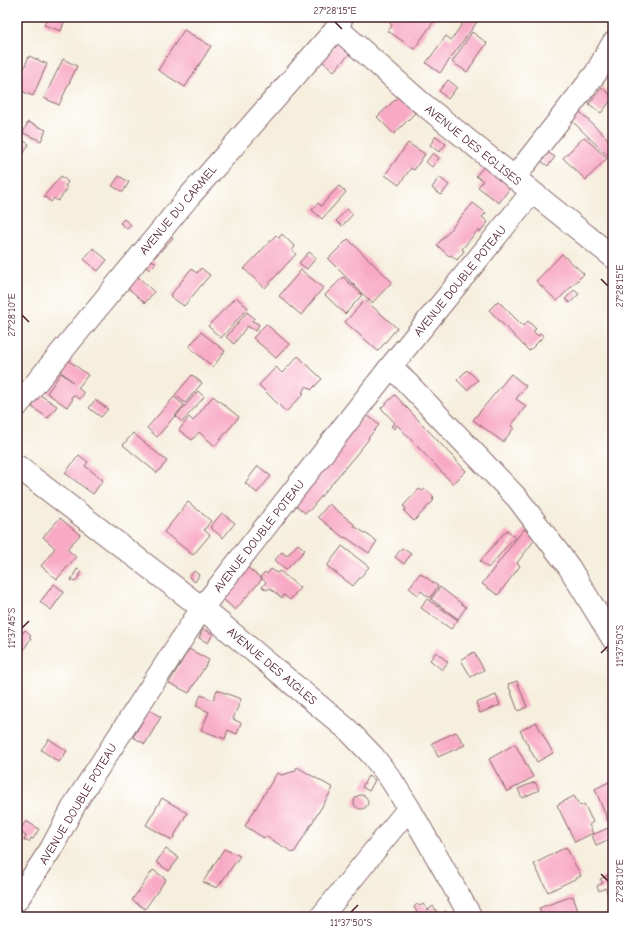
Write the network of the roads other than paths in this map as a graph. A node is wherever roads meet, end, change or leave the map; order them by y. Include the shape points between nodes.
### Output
1 (339, 23) edge
2 (613, 43) edge
3 (514, 178) junction
4 (532, 192) junction
5 (613, 258) edge
6 (391, 366) junction
7 (17, 406) edge
8 (17, 466) edge
9 (202, 608) junction
10 (613, 639) edge
11 (409, 808) junction
12 (17, 900) edge
13 (320, 917) edge
14 (471, 917) edge

1 - 3 street, AVENUE DES EGLISES via 418,100
1 - 7 street, AVENUE DU CARMEL via 187,199
2 - 3 street via 596,73
3 - 4 street, AVENUE DES EGLISES
4 - 5 street, AVENUE DES EGLISES
4 - 6 street, AVENUE DOUBLE POTEAU
6 - 9 street, AVENUE DOUBLE POTEAU
6 - 10 street via 518,498 569,567
8 - 9 street, AVENUE DES AIGLES
9 - 11 street, AVENUE DES AIGLES via 348,730 373,756
9 - 12 street, AVENUE DOUBLE POTEAU via 76,802 52,849
11 - 13 street
11 - 14 street, AVENUE DES AIGLES

